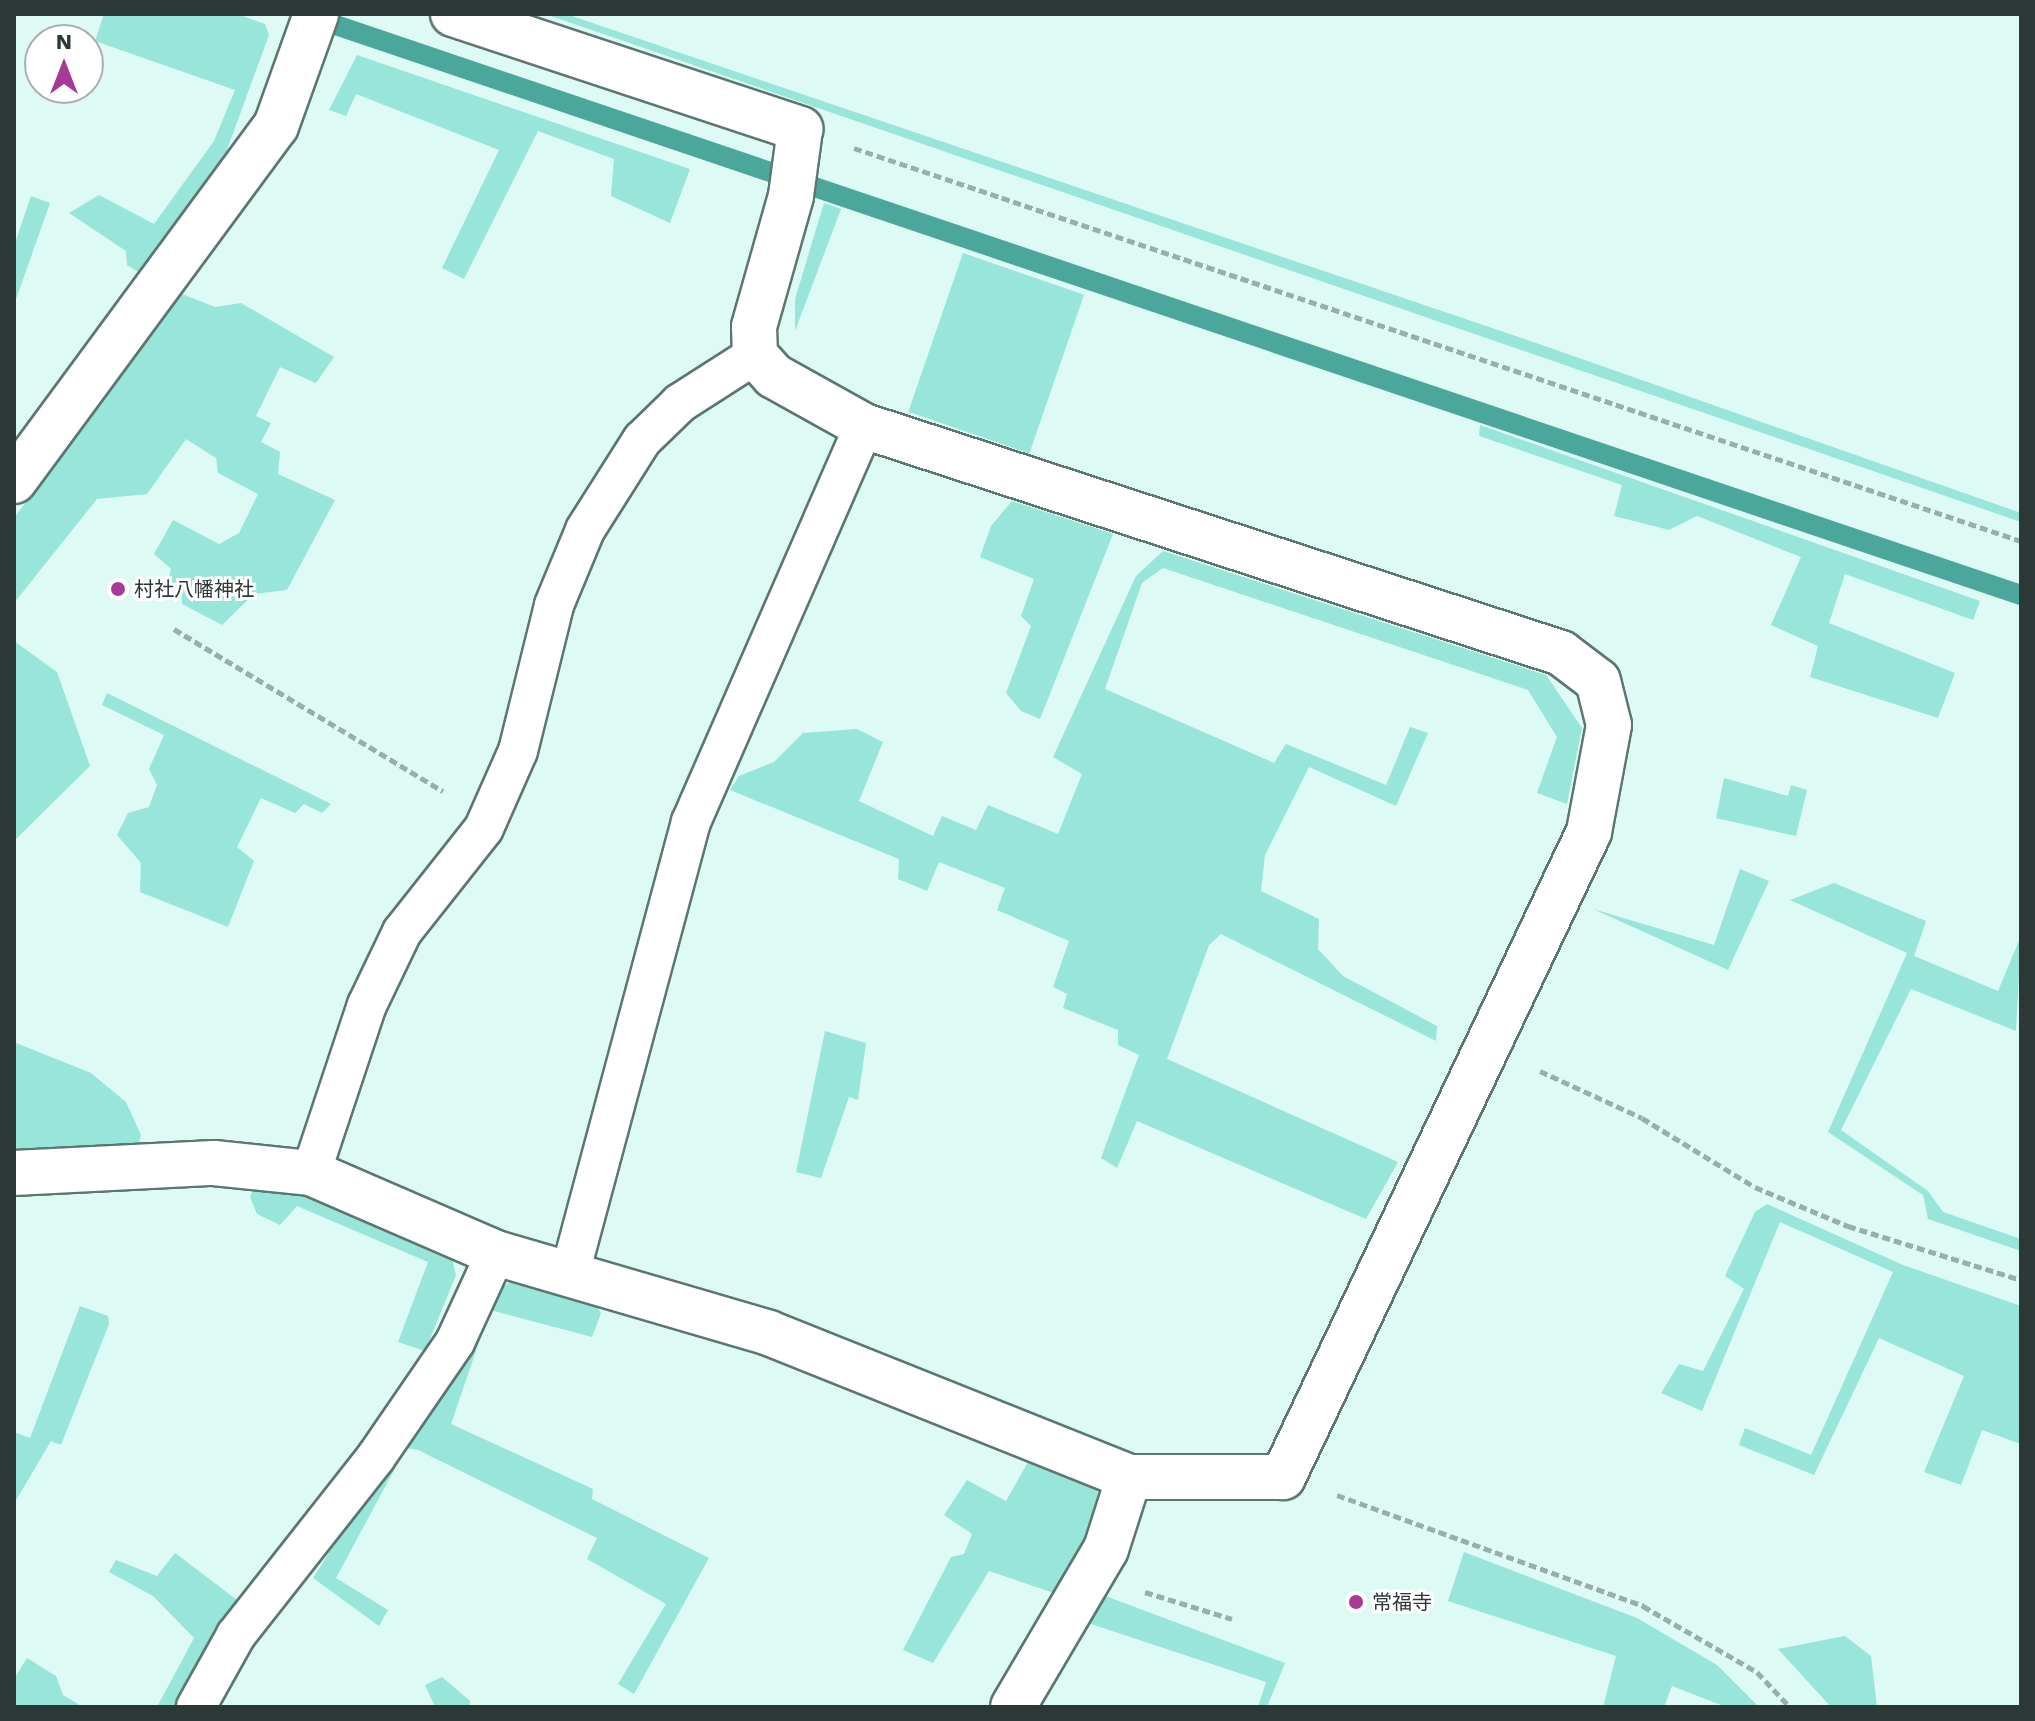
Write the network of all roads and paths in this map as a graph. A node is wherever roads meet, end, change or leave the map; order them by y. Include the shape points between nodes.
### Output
1 (453, 14) edge
2 (311, 26) edge
3 (798, 141) junction
4 (755, 355) junction
5 (864, 426) junction
6 (14, 481) edge
7 (2021, 541) edge
8 (174, 629) dead end
9 (488, 818) junction
10 (1490, 1048) junction
11 (14, 1173) edge
12 (311, 1173) junction
13 (496, 1253) junction
14 (569, 1277) junction
15 (2021, 1280) edge
16 (1129, 1477) junction
17 (1283, 1477) junction
18 (1133, 1588) dead end
19 (1232, 1619) dead end
20 (196, 1707) edge
21 (1013, 1707) edge
22 (1790, 1707) edge

1 - 3 street
2 - 6 street via 276,126
3 - 4 street via 791,196 754,327
3 - 7 path
4 - 5 street via 774,376
4 - 9 lane via 680,403 642,440 585,530 554,605 518,751
5 - 10 street via 1561,653 1598,681 1609,725 1589,832
5 - 14 lane via 691,822
8 - 9 path
9 - 12 lane via 402,932 367,1005
10 - 15 path via 1642,1118 1755,1187 1848,1226
10 - 17 street
11 - 12 street via 214,1163
12 - 13 street
13 - 14 street
13 - 20 lane via 455,1342 376,1457 236,1635
14 - 16 street via 769,1333
16 - 17 street
16 - 21 street via 1106,1549
17 - 22 path via 1524,1557 1643,1606 1757,1672
18 - 19 path

